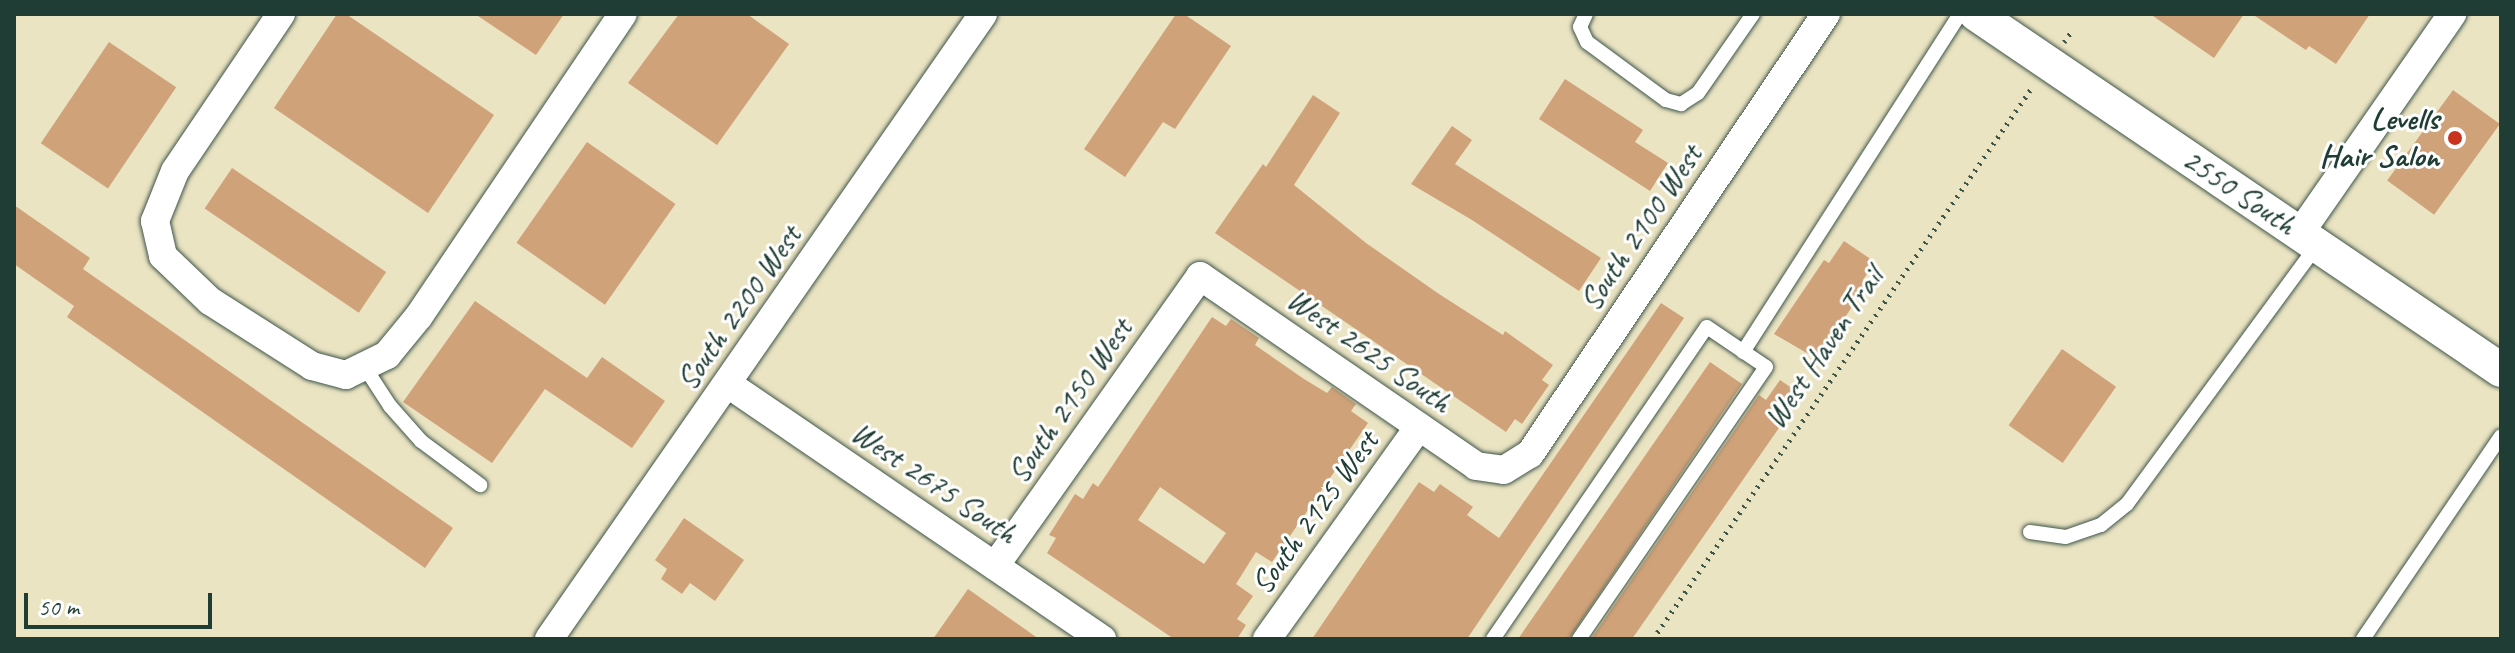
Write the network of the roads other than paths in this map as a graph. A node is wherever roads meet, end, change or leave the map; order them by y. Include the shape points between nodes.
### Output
1 (281, 14) edge
2 (623, 14) edge
3 (983, 14) edge
4 (1586, 14) edge
5 (1753, 14) edge
6 (1826, 14) edge
7 (1960, 14) edge
8 (1976, 14) edge
9 (2452, 14) edge
10 (2309, 239) junction
11 (1200, 276) joint
12 (1743, 352) junction
13 (364, 366) junction
14 (2501, 370) edge
15 (728, 384) junction
16 (1419, 427) junction
17 (2501, 436) edge
18 (1504, 470) joint
19 (480, 485) dead end
20 (2030, 532) dead end
21 (995, 566) junction
22 (549, 639) edge
23 (1102, 639) edge
24 (1267, 639) edge
25 (1493, 639) edge
26 (1579, 639) edge
27 (2363, 639) edge

1 - 13 street via 175,171 155,221 163,256 210,301 312,366 346,375
2 - 13 street via 419,316 387,355
3 - 15 street, South 2200 West
4 - 5 lane via 1580,27 1587,42 1666,100 1681,104 1698,93
6 - 18 street, South 2100 West via 1530,454
7 - 12 lane
8 - 10 street, 2550 South
9 - 10 street
10 - 14 street, 2550 South
10 - 20 lane via 2127,504 2101,525 2066,537
11 - 16 street, West 2625 South
11 - 21 street, South 2150 West
12 - 25 lane via 1707,327
12 - 26 lane via 1766,367
13 - 19 lane via 403,423
15 - 21 street, West 2675 South
15 - 22 street, South 2200 West
16 - 18 street, West 2625 South via 1476,466
16 - 24 street, South 2125 West
17 - 27 lane
21 - 23 street, West 2675 South

